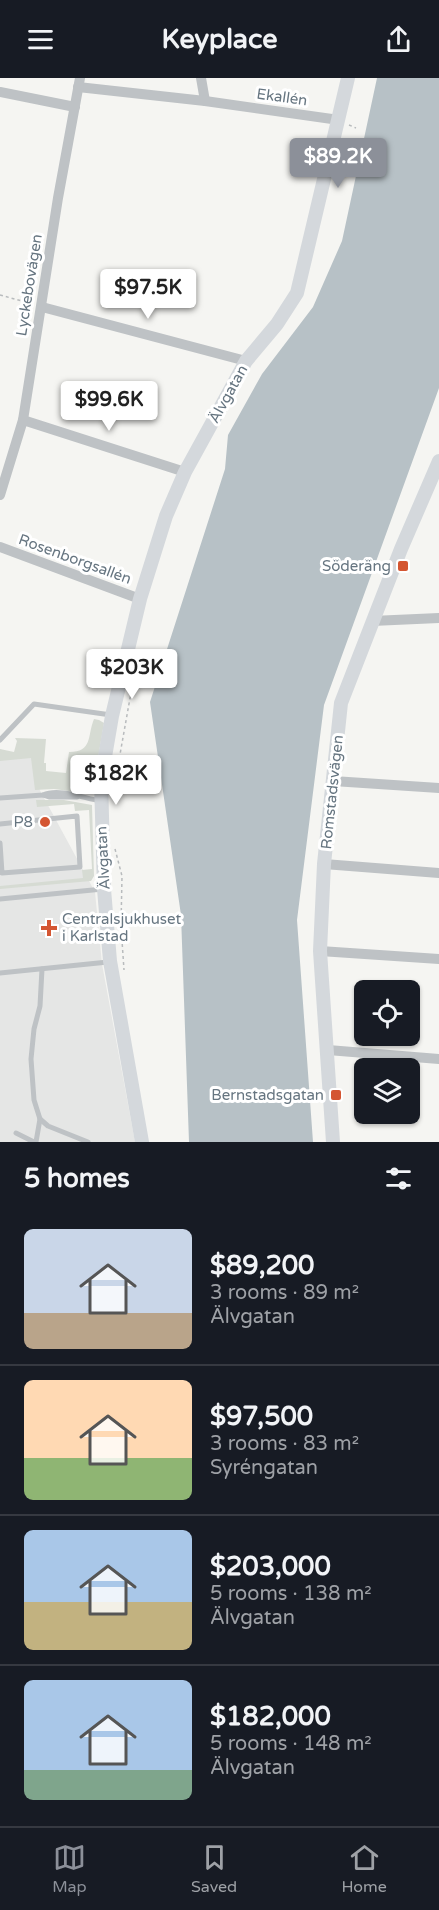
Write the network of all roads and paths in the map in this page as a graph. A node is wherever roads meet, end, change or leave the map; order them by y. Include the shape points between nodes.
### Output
1 (201, 78) edge
2 (348, 78) edge
3 (79, 83) edge
4 (0, 92) edge
5 (205, 101) junction
6 (75, 107) junction
7 (339, 120) junction
8 (0, 295) edge
9 (42, 307) junction
10 (246, 361) junction
11 (23, 420) junction
12 (439, 461) edge
13 (185, 472) junction
14 (436, 476) edge
15 (0, 495) edge
16 (0, 547) edge
17 (140, 599) junction
18 (439, 618) edge
19 (372, 621) junction
20 (132, 687) dead end
21 (112, 716) junction
22 (0, 740) edge
23 (333, 782) junction
24 (439, 788) edge
25 (0, 798) edge
26 (106, 798) junction
27 (0, 824) edge
28 (0, 843) edge
29 (115, 847) dead end
30 (324, 864) junction
31 (439, 873) edge
32 (104, 889) junction
33 (0, 899) edge
34 (320, 951) junction
35 (439, 959) edge
36 (110, 962) junction
37 (42, 969) junction
38 (124, 972) dead end
39 (0, 974) edge
40 (328, 1050) junction
41 (439, 1059) edge
42 (40, 1119) junction
43 (16, 1133) dead end
44 (35, 1142) edge
45 (88, 1142) edge
46 (142, 1142) edge
47 (333, 1142) edge

1 - 5 street
2 - 7 street, Älvgatan
3 - 5 street, Ekallén
3 - 6 street, Lyckebovägen
4 - 6 street
5 - 7 street, Ekallén
6 - 9 street, Lyckebovägen
7 - 10 street, Älvgatan via 297,293 278,324
8 - 9 path
9 - 10 street
9 - 11 street, Lyckebovägen
10 - 13 street, Älvgatan
11 - 13 street
11 - 15 street, Lyckebovägen
12 - 14 street, Romstadsvägen
13 - 17 street, Älvgatan via 166,516
14 - 19 street, Romstadsvägen
16 - 17 street, Rosenborgsallén
17 - 21 street, Älvgatan
18 - 19 street
19 - 23 street, Romstadsvägen via 341,703
20 - 26 path
21 - 22 lane via 34,704
21 - 26 street, Älvgatan via 101,780
23 - 24 street
23 - 30 street, Romstadsvägen
25 - 26 lane
26 - 32 street, Älvgatan
27 - 28 lane via 77,816 80,867 2,873
29 - 38 path via 122,876
30 - 31 street
30 - 34 street, Romstadsvägen
32 - 33 lane
32 - 36 street, Älvgatan
34 - 35 street
34 - 40 street, Romstadsvägen
36 - 37 lane
36 - 46 street, Älvgatan
37 - 39 lane
37 - 42 lane via 31,1059 34,1100
40 - 41 street
40 - 47 street, Romstadsvägen
42 - 44 lane
42 - 45 lane
43 - 44 lane

